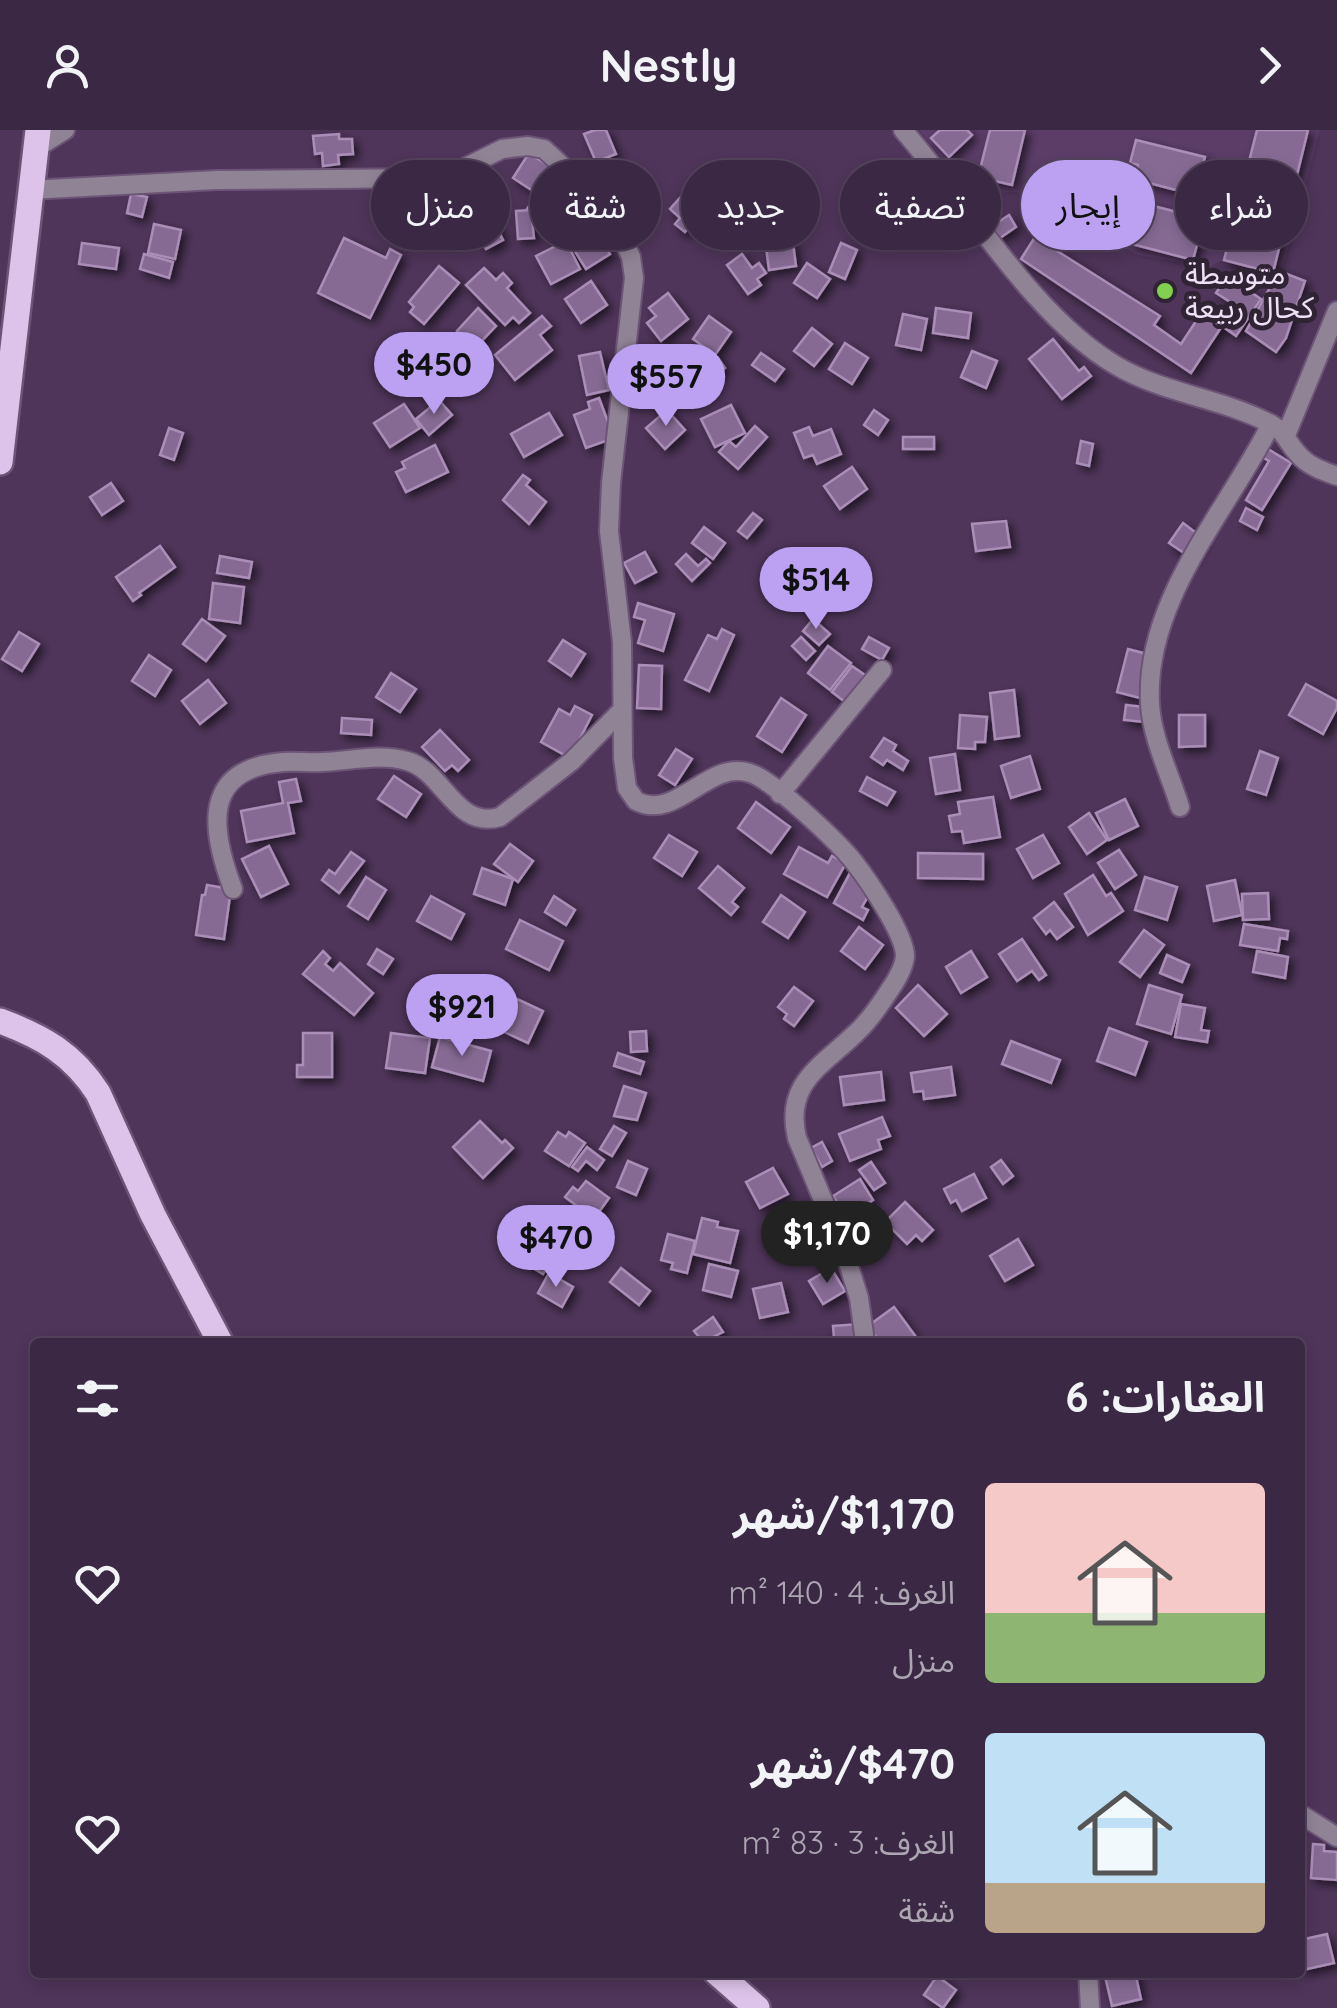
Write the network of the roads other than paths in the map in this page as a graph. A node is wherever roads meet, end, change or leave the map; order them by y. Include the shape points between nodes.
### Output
1 (65, 130) edge
2 (902, 130) edge
3 (37, 140) edge
4 (30, 190) junction
5 (21, 263) junction
6 (1337, 311) edge
7 (0, 362) edge
8 (1279, 429) junction
9 (0, 462) edge
10 (1337, 476) edge
11 (882, 670) dead end
12 (622, 710) junction
13 (780, 794) junction
14 (1180, 808) dead end
15 (233, 889) dead end
16 (0, 1021) edge
17 (218, 1338) edge
18 (864, 1338) edge
19 (1305, 1817) edge
20 (1337, 1837) edge
21 (723, 1978) edge
22 (1088, 1978) edge
23 (758, 2008) edge
24 (1090, 2008) edge

1 - 3 street
2 - 8 street via 1026,282 1102,357
3 - 4 main road
4 - 5 main road
4 - 12 street via 416,179 456,172 502,149 528,146 552,154 609,215 632,257 609,532
5 - 7 main road
5 - 9 main road
6 - 8 street
8 - 10 street via 1306,462
8 - 14 street via 1200,546 1155,643 1152,723
11 - 13 street
12 - 13 street via 627,788 641,804 667,804 738,772 749,772
12 - 15 street via 572,762 493,819 467,812 433,775 401,759 284,762 248,772 229,786 216,809 216,835
13 - 18 street via 856,864 905,951 892,987 856,1034 810,1075 792,1119 844,1250
16 - 17 main road via 54,1044 86,1074
19 - 20 street
21 - 23 main road
22 - 24 street

